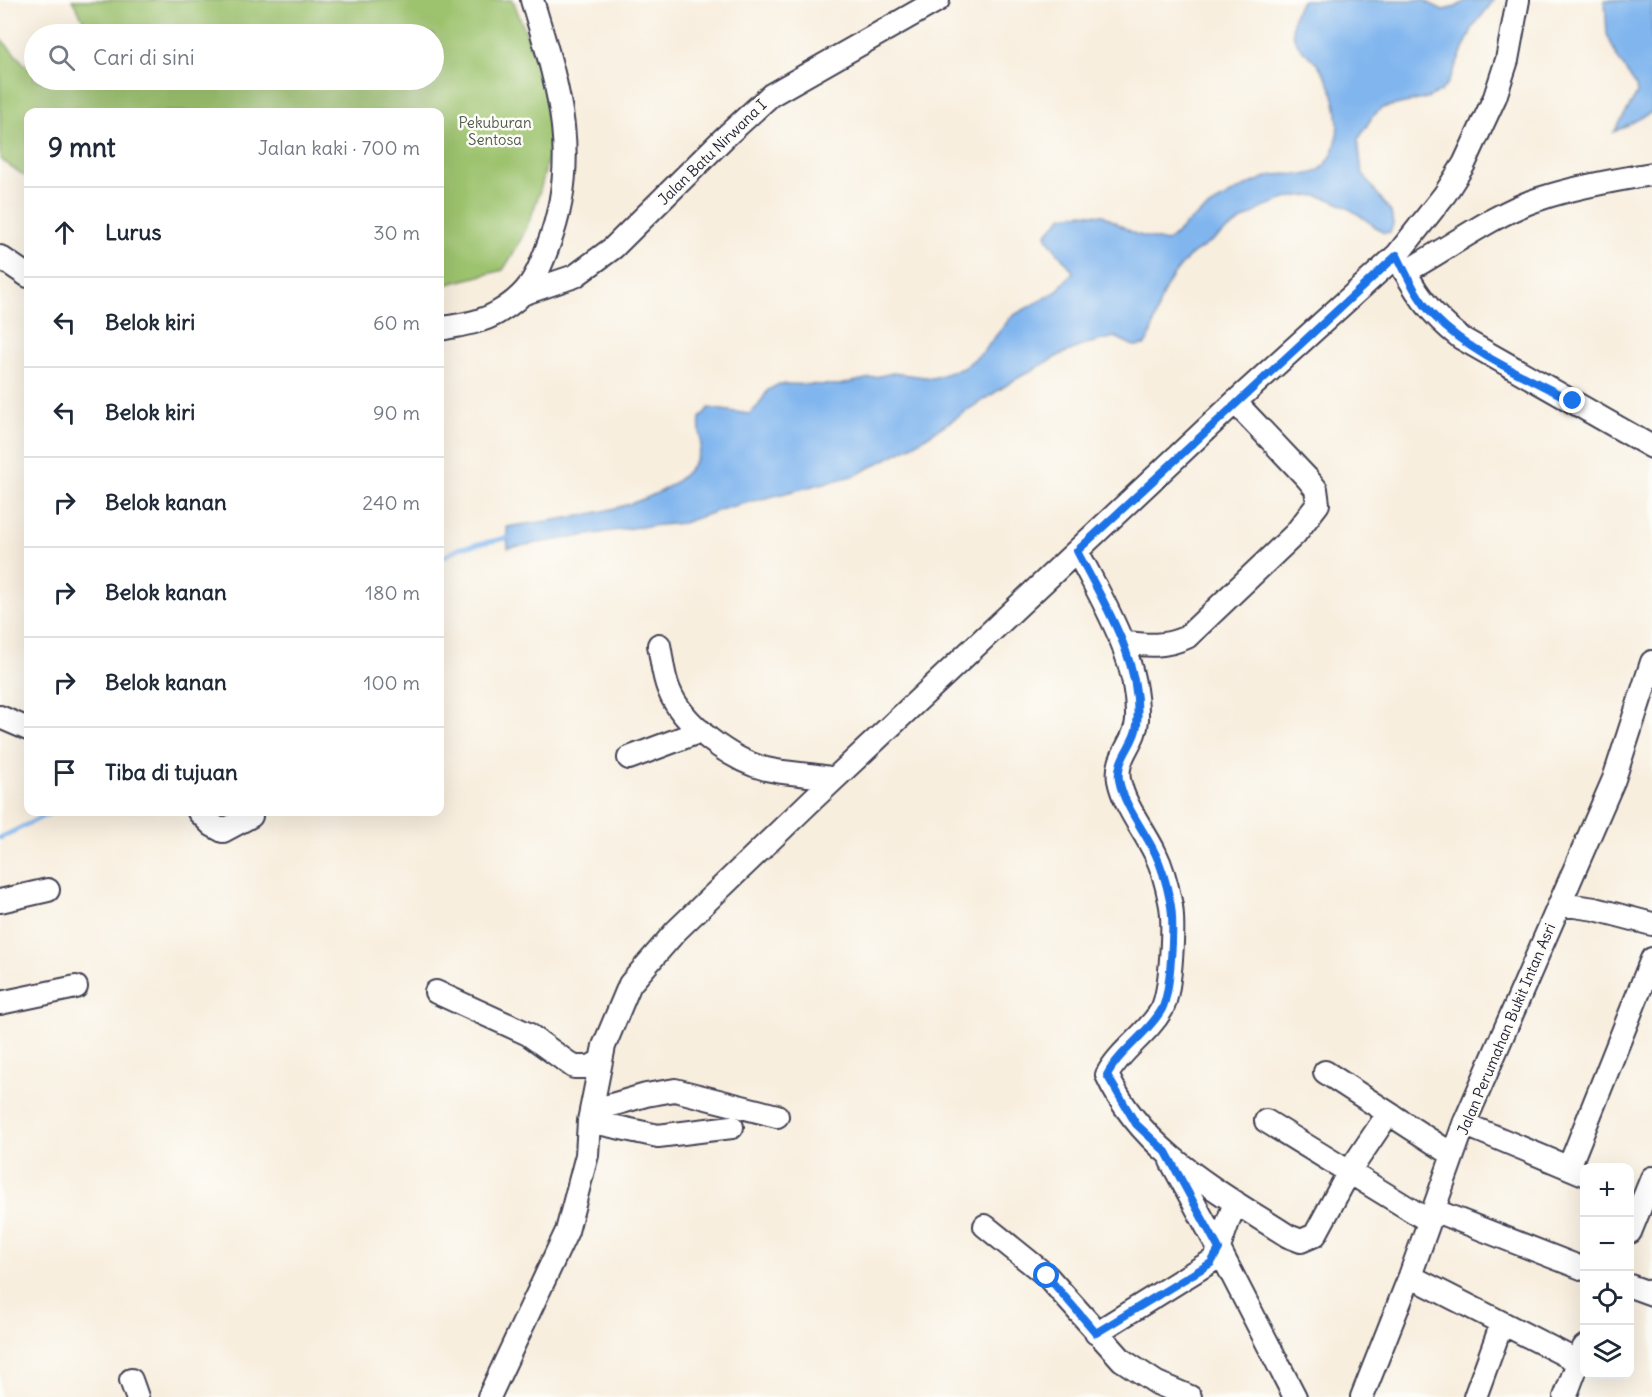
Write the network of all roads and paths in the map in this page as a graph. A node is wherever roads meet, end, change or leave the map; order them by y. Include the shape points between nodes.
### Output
1 (532, 0) edge
2 (938, 0) edge
3 (1518, 0) edge
4 (1652, 174) edge
5 (0, 256) edge
6 (1401, 263) junction
7 (24, 273) edge
8 (525, 293) junction
9 (444, 328) edge
10 (1235, 402) junction
11 (1652, 447) edge
12 (1077, 551) junction
13 (1124, 642) junction
14 (659, 645) dead end
15 (1652, 662) edge
16 (1644, 712) edge
17 (0, 717) edge
18 (24, 727) edge
19 (700, 731) junction
20 (629, 758) dead end
21 (834, 779) junction
22 (203, 816) edge
23 (250, 816) dead end
24 (48, 890) dead end
25 (0, 901) edge
26 (1560, 904) junction
27 (1652, 924) edge
28 (1652, 959) edge
29 (76, 987) dead end
30 (436, 992) dead end
31 (0, 1003) edge
32 (601, 1061) junction
33 (1325, 1072) dead end
34 (1388, 1114) junction
35 (590, 1116) junction
36 (777, 1116) dead end
37 (1266, 1121) dead end
38 (1464, 1124) junction
39 (732, 1127) dead end
40 (1166, 1152) junction
41 (1453, 1155) junction
42 (1577, 1171) edge
43 (1349, 1172) junction
44 (1652, 1178) edge
45 (1636, 1197) edge
46 (1235, 1202) junction
47 (1431, 1216) junction
48 (1632, 1217) edge
49 (985, 1226) dead end
50 (1219, 1249) junction
51 (1580, 1268) edge
52 (1410, 1276) junction
53 (1634, 1288) edge
54 (1652, 1294) edge
55 (1502, 1323) junction
56 (1096, 1333) junction
57 (1580, 1353) edge
58 (1580, 1359) edge
59 (489, 1397) edge
60 (1190, 1397) edge
61 (1295, 1397) edge
62 (1362, 1397) edge
63 (1475, 1397) edge
64 (1565, 1397) edge

1 - 8 street via 561,105 566,176 551,238 536,279
2 - 8 street, Jalan Batu Nirwana I via 771,95 613,248 575,276
3 - 6 street via 1507,60 1495,97 1464,164
4 - 6 street via 1538,199
5 - 7 street
6 - 10 street
6 - 11 street via 1435,317 1461,338
8 - 9 street via 483,319
10 - 12 street
10 - 13 street via 1316,489 1318,504 1295,534 1188,637 1153,646
12 - 13 street
12 - 21 street
13 - 40 street via 1137,702 1137,728 1120,759 1119,780 1156,855 1171,902 1169,983 1162,1009 1107,1075 1136,1124
14 - 19 street via 669,691
15 - 16 street, Jalan Perumahan Bukit Intan Asri
16 - 26 street, Jalan Perumahan Bukit Intan Asri
17 - 18 street
19 - 20 street
19 - 21 street via 739,759 772,770
21 - 32 street via 676,931 630,984
22 - 23 street via 216,829 224,831
24 - 25 street
26 - 27 street
26 - 38 street, Jalan Perumahan Bukit Intan Asri
28 - 42 street
29 - 31 street
30 - 32 street via 528,1034 574,1067
32 - 35 street
33 - 34 street
34 - 41 street
34 - 43 street
35 - 36 street via 646,1095 675,1090
35 - 39 street via 658,1137
35 - 59 street via 587,1155 567,1231
37 - 43 street
38 - 41 street, Jalan Perumahan Bukit Intan Asri
38 - 42 street
40 - 46 street via 1182,1168
40 - 50 street
41 - 47 street, Jalan Perumahan Bukit Intan Asri
43 - 46 street via 1315,1235 1305,1240 1288,1236
43 - 47 street
44 - 45 street
45 - 48 street
46 - 50 street
47 - 51 street
47 - 52 street, Jalan Perumahan Bukit Intan Asri
49 - 56 street via 1047,1276
50 - 56 street via 1211,1263
50 - 61 street
52 - 55 street
52 - 62 street, Jalan Perumahan Bukit Intan Asri
53 - 54 street
55 - 57 street
55 - 63 street
56 - 60 street via 1137,1371
58 - 64 street

